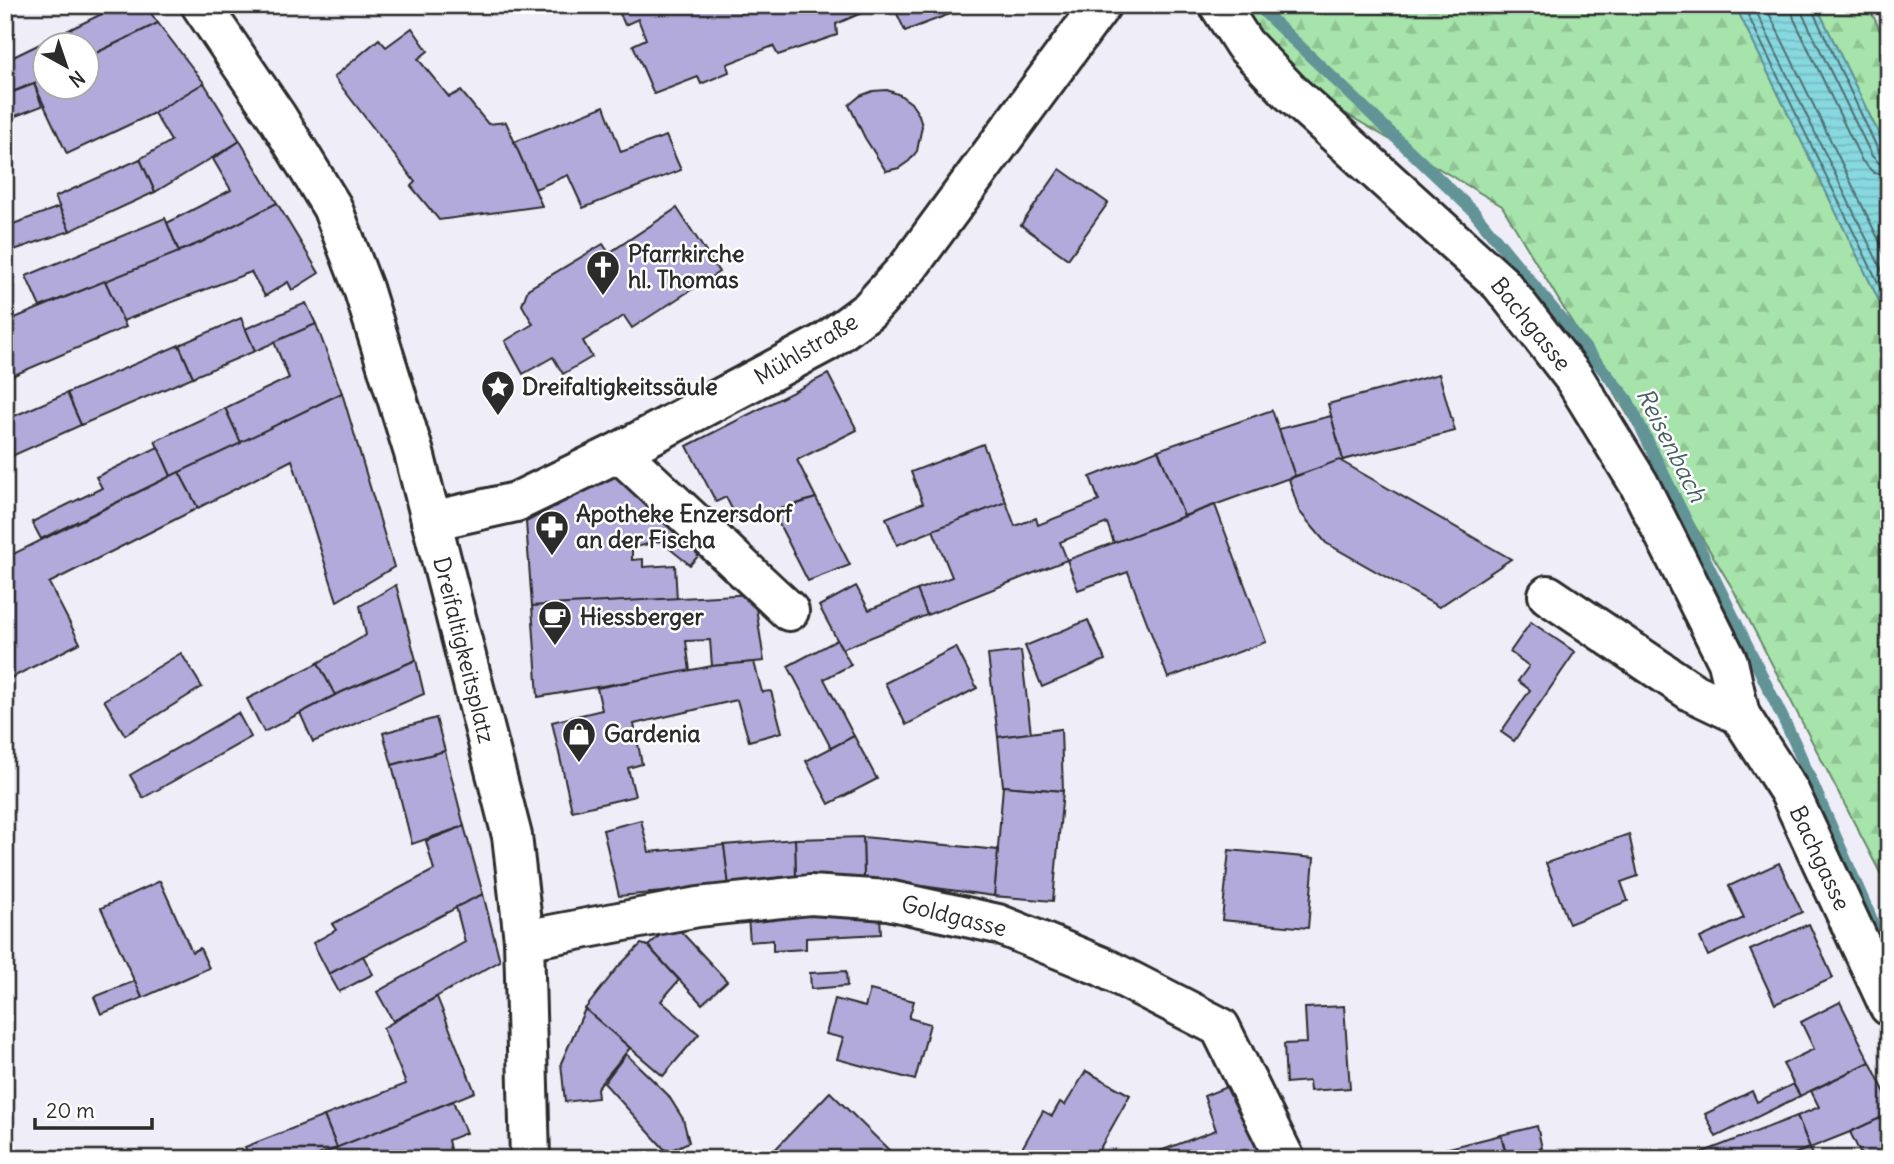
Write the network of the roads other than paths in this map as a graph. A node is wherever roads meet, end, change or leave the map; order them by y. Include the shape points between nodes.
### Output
1 (1101, 5) edge
2 (1219, 5) edge
3 (205, 6) edge
4 (619, 452) junction
5 (431, 521) junction
6 (1548, 595) dead end
7 (789, 611) dead end
8 (1740, 716) junction
9 (524, 940) junction
10 (1889, 1006) edge
11 (530, 1159) edge
12 (1285, 1159) edge

1 - 4 street, Mühlstraße via 909,266 869,310 826,342
2 - 8 street, Bachgasse via 1244,44 1291,93 1501,284 1574,377 1639,484 1728,662
3 - 5 street, Dreifaltigkeitsplatz via 332,207 363,288
4 - 5 street, Mühlstraße via 516,502
4 - 7 street
5 - 9 street, Dreifaltigkeitsplatz via 512,835
6 - 8 street via 1692,692
8 - 10 street, Bachgasse via 1789,791
9 - 11 street, Dreifaltigkeitsplatz
9 - 12 street, Goldgasse via 698,907 810,895 888,900 998,924 1103,967 1220,1027

